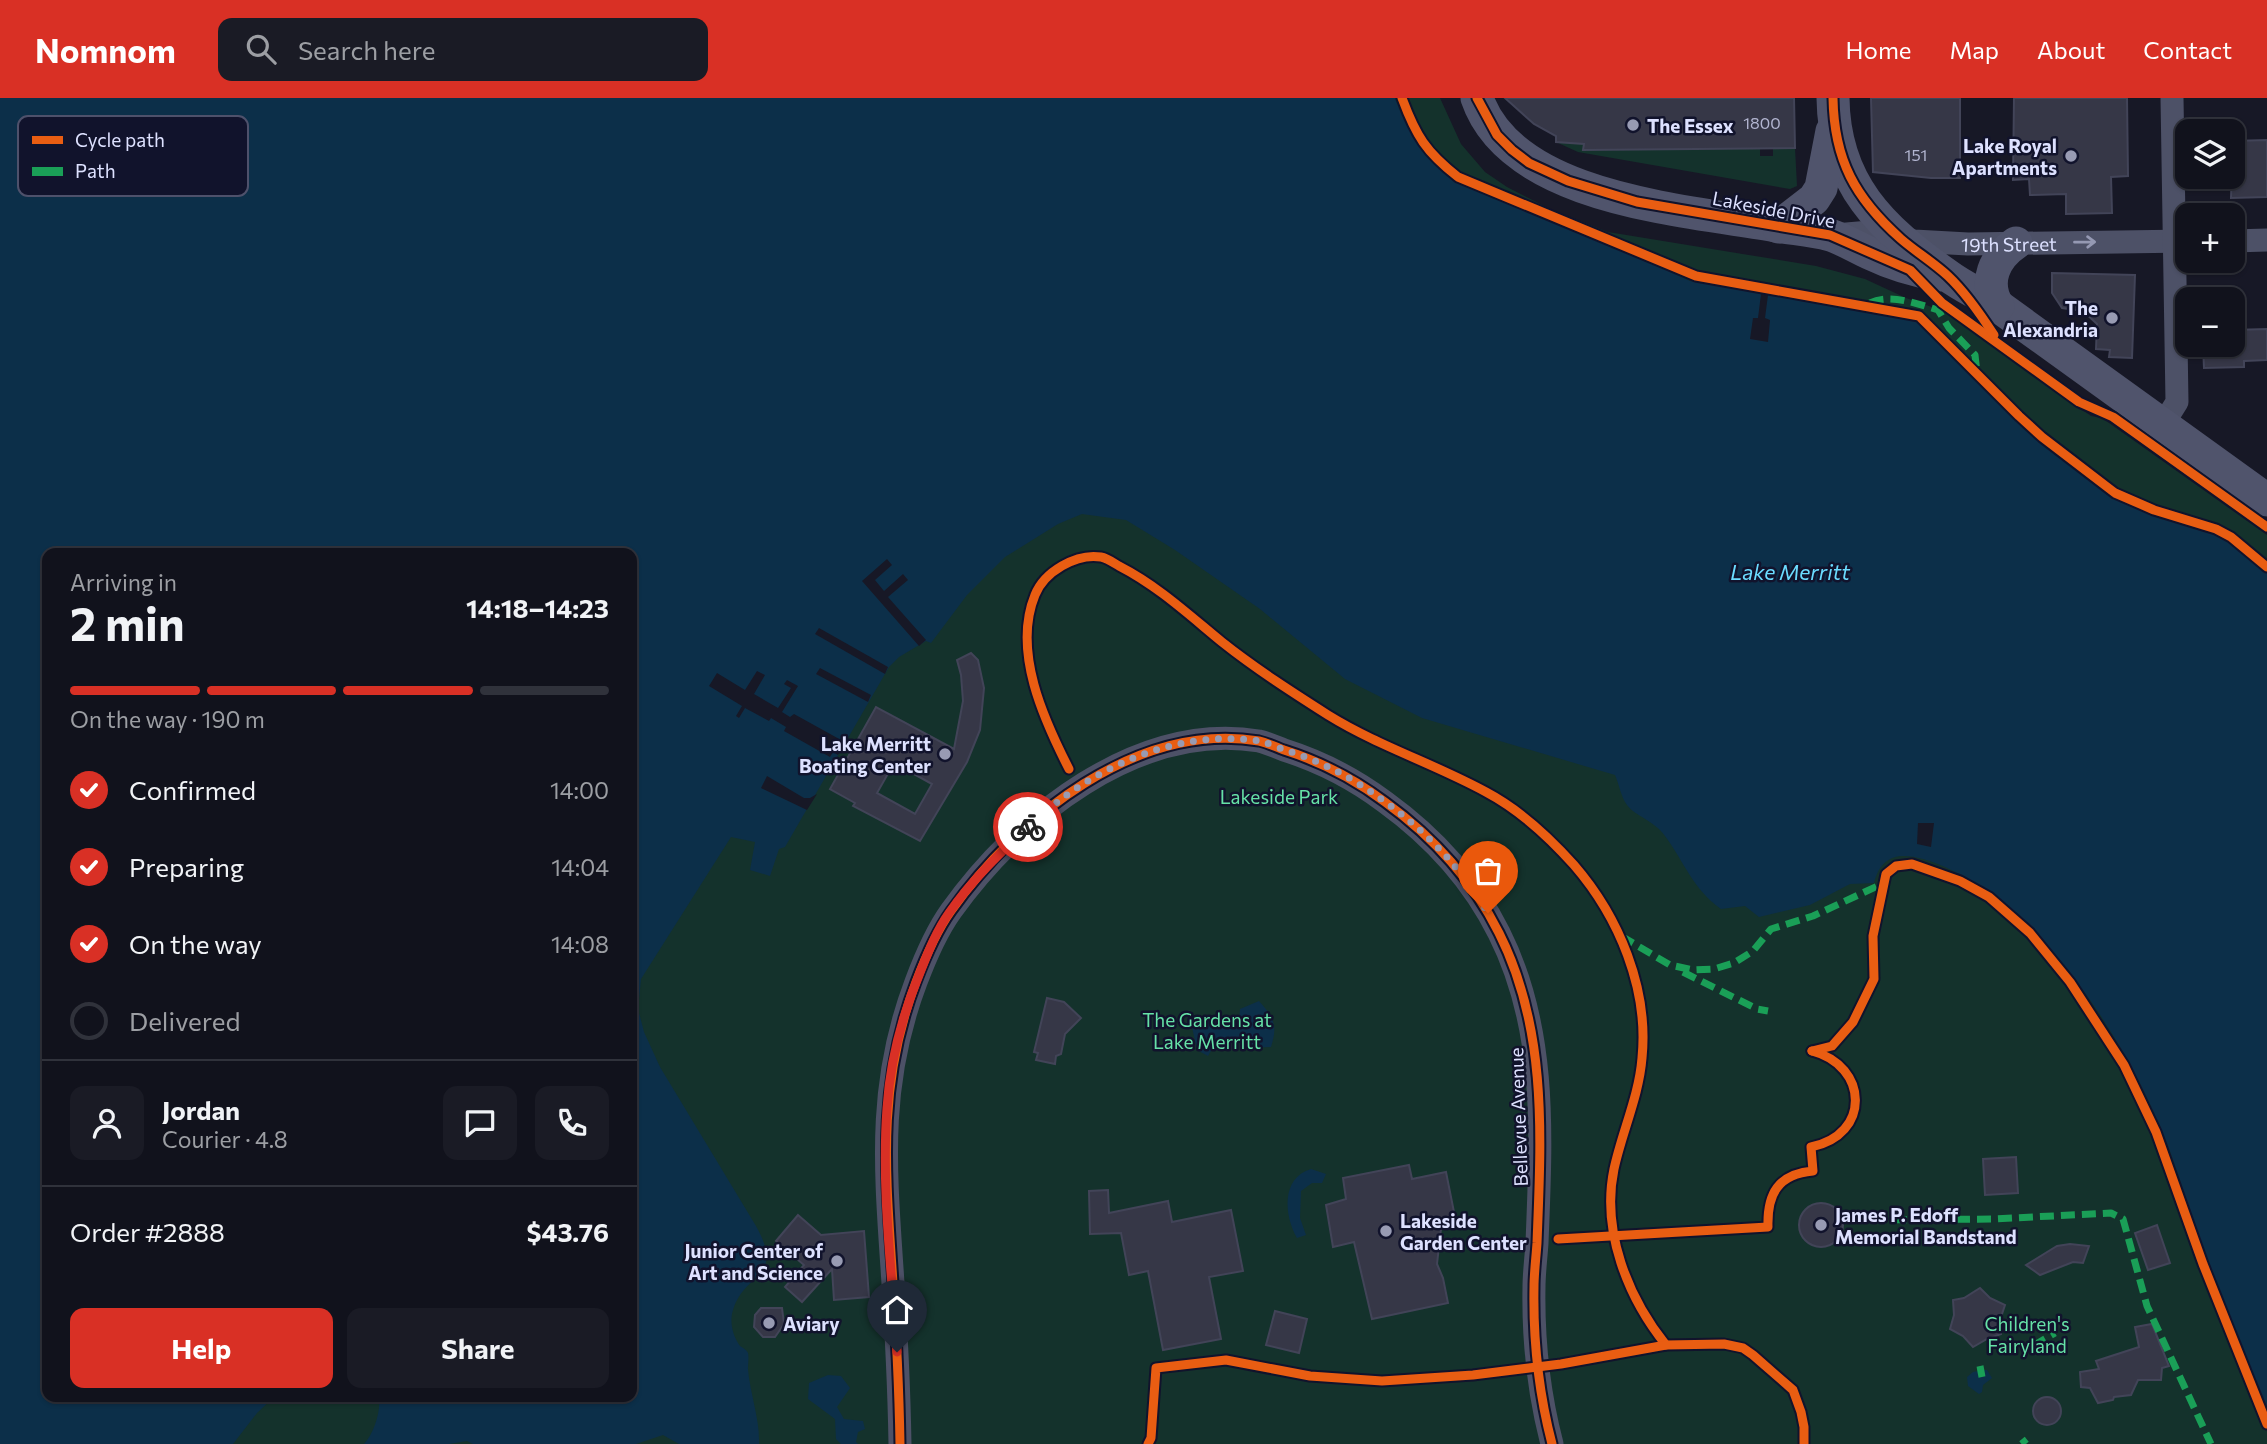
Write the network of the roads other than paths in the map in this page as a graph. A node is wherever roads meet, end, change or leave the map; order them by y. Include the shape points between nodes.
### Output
1 (1477, 98) edge
2 (2172, 98) edge
3 (1834, 111) edge
4 (2179, 203) edge
5 (1778, 227) junction
6 (1830, 235) junction
7 (1901, 238) junction
8 (2267, 240) edge
9 (2175, 241) edge
10 (2245, 241) edge
11 (2016, 243) junction
12 (2180, 273) edge
13 (1949, 277) junction
14 (1998, 306) junction
15 (2162, 426) junction
16 (2267, 500) edge
17 (900, 1444) edge
18 (1552, 1444) edge

1 - 5 street, Lakeside Drive via 1497,135 1547,172 1637,202
2 - 4 street
3 - 5 street via 1821,188
3 - 7 street, Lakeside Drive via 1836,139 1863,201
5 - 6 street, Lakeside Drive
6 - 7 street, 19th Street via 1870,232
6 - 13 street, Lakeside Drive via 1910,270
7 - 11 street, 19th Street
7 - 13 street, Lakeside Drive
8 - 10 street
11 -> 9 street, 19th Street
11 - 14 street via 2002,255 1993,273 1991,286
12 - 15 street via 2177,402
13 - 14 street, Lakeside Drive
14 - 15 street, Lakeside Drive
15 - 16 street, Lakeside Drive
17 - 18 street, Bellevue Avenue via 887,1107 903,1024 934,940 977,877 1041,814 1077,786 1146,753 1219,739 1261,741 1310,757 1345,774 1404,816 1461,872 1512,959 1536,1051 1535,1328 1541,1399

